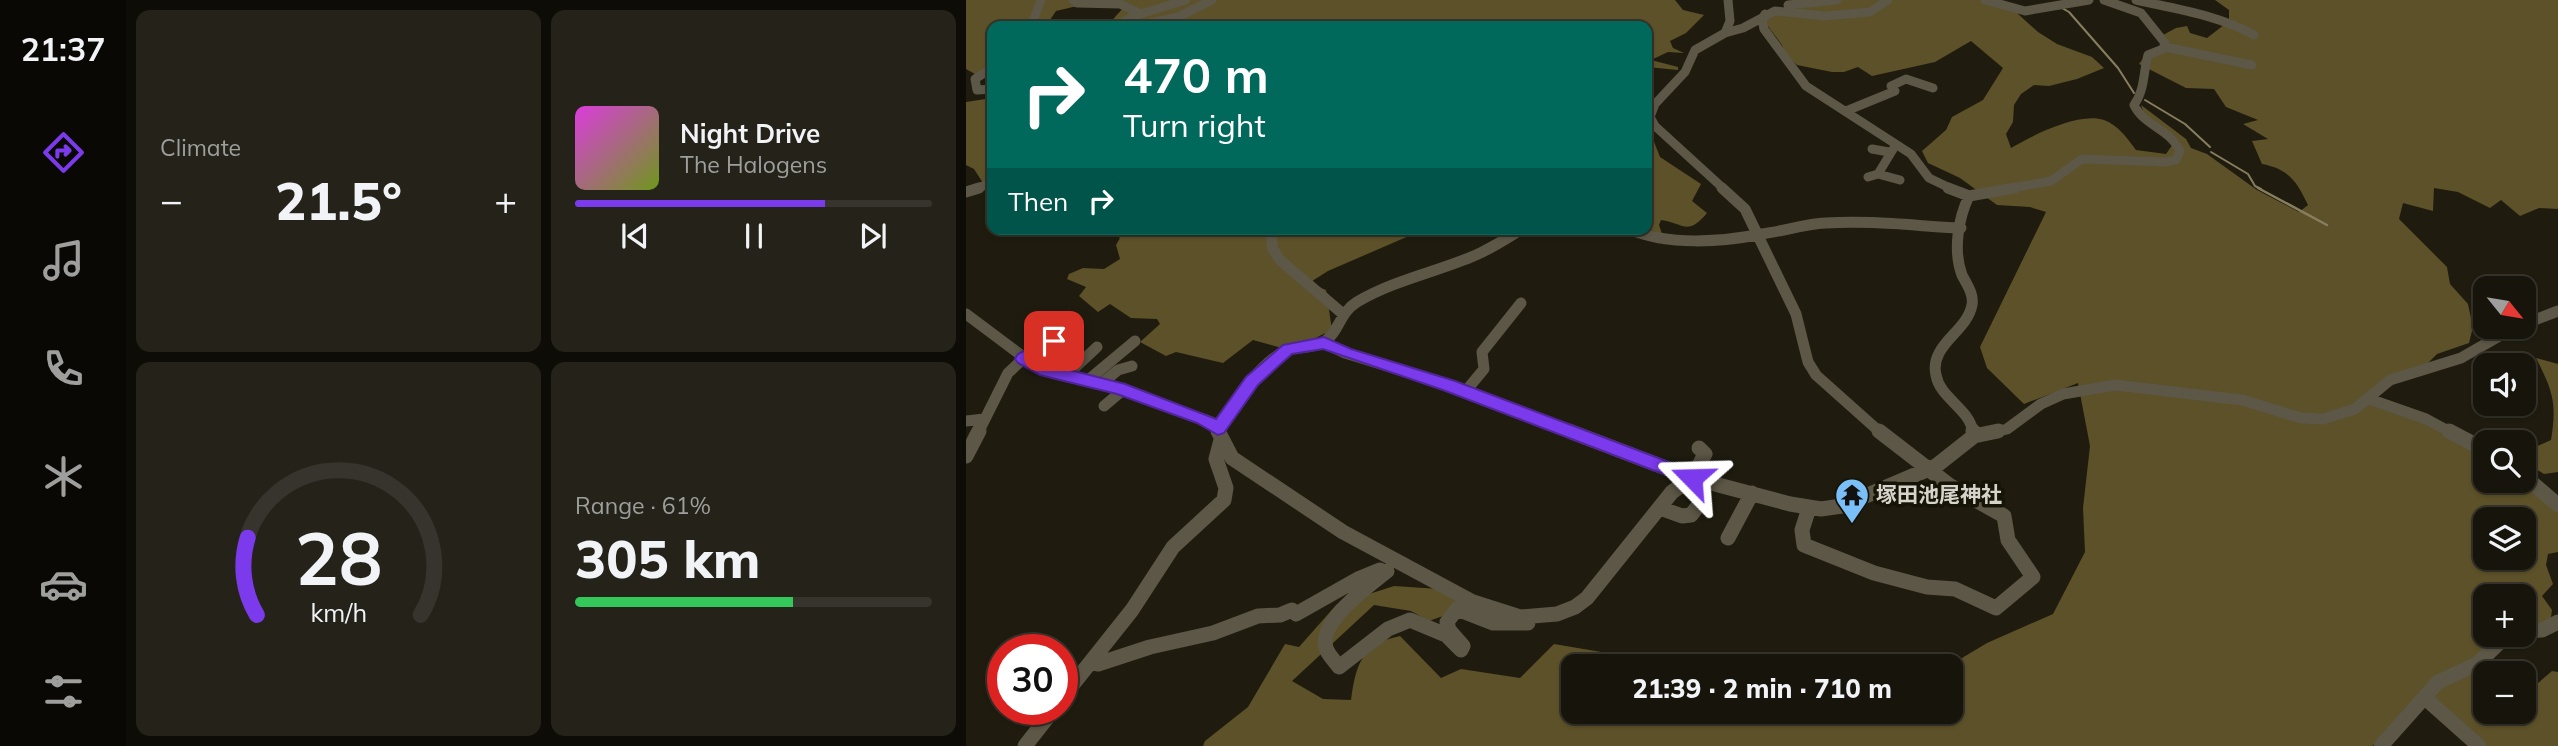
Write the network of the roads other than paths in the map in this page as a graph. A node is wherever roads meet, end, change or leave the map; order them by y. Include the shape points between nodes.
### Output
1 (1041, 0) edge
2 (1073, 0) edge
3 (1186, 0) edge
4 (1212, 0) edge
5 (1728, 0) edge
6 (1837, 0) edge
7 (1888, 0) edge
8 (1985, 0) edge
9 (2089, 0) edge
10 (2104, 0) edge
11 (2136, 0) edge
12 (1795, 2) edge
13 (1142, 14) junction
14 (1746, 17) dead end
15 (1762, 19) junction
16 (1033, 21) edge
17 (1127, 21) edge
18 (1164, 21) edge
19 (1725, 33) junction
20 (2254, 35) dead end
21 (2165, 47) junction
22 (2252, 65) dead end
23 (973, 80) edge
24 (1928, 84) dead end
25 (987, 89) edge
26 (966, 95) edge
27 (1846, 111) junction
28 (1652, 112) edge
29 (1652, 122) edge
30 (1872, 149) dead end
31 (1892, 149) junction
32 (1900, 180) dead end
33 (987, 185) edge
34 (966, 192) edge
35 (1969, 196) junction
36 (1961, 228) junction
37 (1271, 235) edge
38 (1511, 235) edge
39 (1638, 235) edge
40 (1757, 235) junction
41 (1521, 303) dead end
42 (2558, 311) edge
43 (1343, 313) junction
44 (966, 314) edge
45 (2536, 319) edge
46 (1071, 336) dead end
47 (2492, 340) edge
48 (1135, 341) dead end
49 (1324, 343) junction
50 (1097, 347) dead end
51 (1023, 359) junction
52 (1132, 366) dead end
53 (1066, 376) junction
54 (1087, 381) junction
55 (1101, 384) junction
56 (1123, 390) junction
57 (1465, 392) junction
58 (2368, 399) junction
59 (1104, 407) dead end
60 (984, 419) junction
61 (966, 421) edge
62 (1219, 434) junction
63 (1975, 436) junction
64 (2473, 444) edge
65 (1699, 448) dead end
66 (966, 456) edge
67 (1927, 469) junction
68 (1692, 478) junction
69 (2536, 486) edge
70 (1752, 493) junction
71 (1702, 501) dead end
72 (2558, 505) edge
73 (1660, 508) junction
74 (1809, 508) junction
75 (1728, 538) dead end
76 (1392, 566) junction
77 (1532, 617) junction
78 (2558, 622) edge
79 (2536, 630) edge
80 (2495, 647) edge
81 (1091, 662) junction
82 (1078, 678) edge
83 (2426, 698) junction
84 (1041, 725) edge
85 (1025, 746) edge
86 (2381, 746) edge
87 (2479, 746) edge

1 - 16 street
2 - 13 street via 1134,6
3 - 13 street
4 - 18 street via 1192,13
5 - 19 street via 1732,16
6 - 12 street via 1807,5
7 - 15 street via 1870,12 1821,16 1775,11
8 - 9 street via 2034,11
10 - 21 street via 2141,13
11 - 20 street via 2198,14
12 - 15 street via 1770,9
13 - 17 street
14 - 15 street
15 - 19 street
15 - 27 street via 1764,29 1801,81
19 - 28 street via 1695,50 1685,72
21 - 22 street
21 - 35 street via 2148,55 2143,92 2134,105 2138,114 2178,144 2176,160 2081,159 2051,181
23 - 25 street via 977,90
23 - 26 street
24 - 27 street via 1906,79 1891,86 1895,91
27 - 31 street
29 - 40 street via 1742,206
30 - 31 street
31 - 32 street via 1873,176
31 - 35 street via 1911,155 1928,178
33 - 34 street
35 - 36 street
36 - 40 street via 1831,222
36 - 63 street via 1957,256 1972,304 1967,321 1938,352 1934,369 1939,384 1970,419
37 - 43 street via 1280,260
38 - 43 street via 1476,255 1379,290
39 - 40 street via 1691,239
40 - 67 street via 1797,314 1808,362 1816,375
41 - 57 street via 1482,352 1485,369
42 - 45 street
43 - 49 street
44 - 51 street
46 - 51 street via 1058,343 1051,341
47 - 58 street via 2461,358 2390,380
48 - 54 street
49 - 57 street
49 - 62 street via 1288,349 1277,358 1252,381
50 - 53 street
51 - 53 street
51 - 60 street via 1002,370
52 - 55 street via 1118,370
53 - 54 street
54 - 55 street
55 - 56 street
56 - 59 street
56 - 62 street via 1202,419
57 - 68 street
58 - 63 street via 2355,409 2311,421 2242,400 2103,385 2063,394 2007,429
58 - 64 street via 2426,419
60 - 61 street
60 - 66 street
62 - 76 street via 1232,458
62 - 81 street via 1216,459 1226,488 1224,500 1173,547
63 - 67 street via 1942,463
65 - 68 street via 1704,459
67 - 74 street via 1842,506
67 - 74 street via 2004,516 2008,540 2033,577 1996,608 1955,589 1874,573 1811,550 1801,538
68 - 70 street
68 - 73 street via 1678,486
69 - 72 street
70 - 74 street
70 - 75 street
71 - 73 street via 1691,515
73 - 77 street via 1587,598 1567,610
76 - 77 street via 1504,614
76 - 77 street via 1332,624 1326,648 1339,667 1388,629 1410,620 1446,635 1461,650 1447,622 1457,609 1493,624 1523,625
76 - 81 street via 1296,614 1292,610 1258,616 1197,638
78 - 79 street
80 - 83 street via 2477,664 2438,681
81 - 82 street
83 - 86 street
83 - 87 street
84 - 85 street

